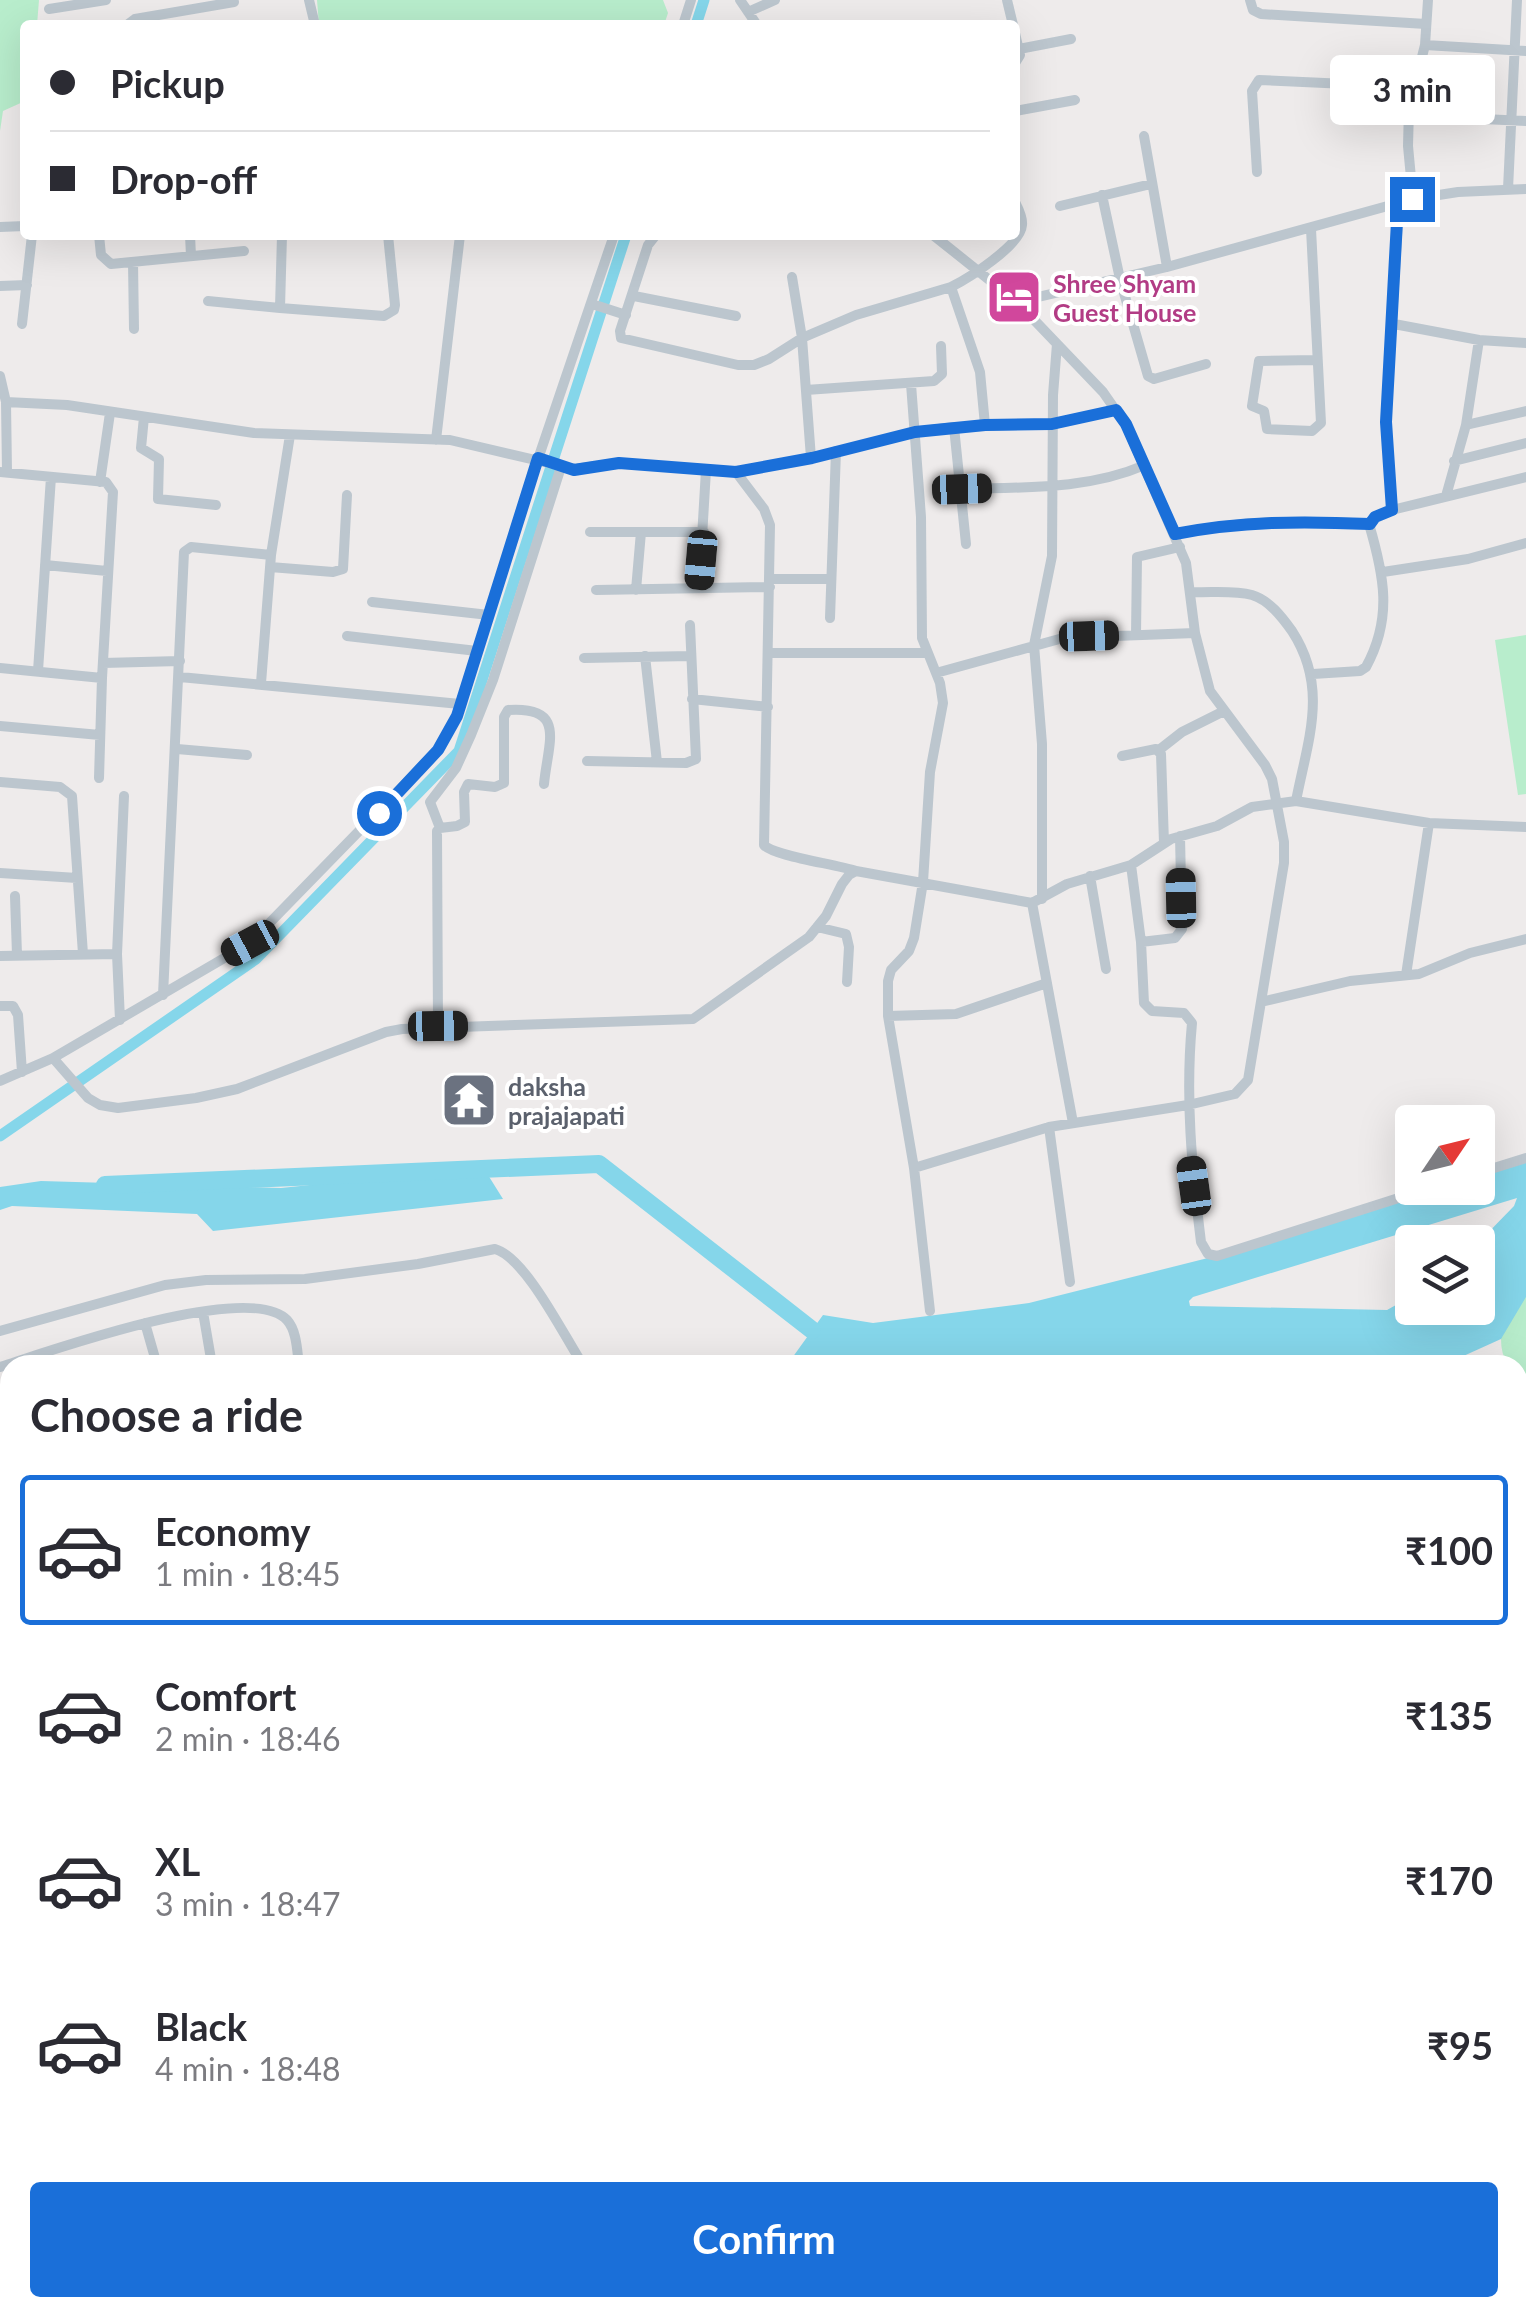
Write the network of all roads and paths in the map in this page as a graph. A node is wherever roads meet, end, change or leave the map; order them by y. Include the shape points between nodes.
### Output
1 (106, 0) edge
2 (740, 0) edge
3 (775, 0) edge
4 (1250, 0) edge
5 (1428, 0) edge
6 (1517, 0) edge
7 (238, 1) edge
8 (49, 10) dead end
9 (748, 12) junction
10 (134, 20) edge
11 (754, 20) edge
12 (1426, 24) junction
13 (1071, 39) dead end
14 (1425, 45) junction
15 (1020, 50) edge
16 (1521, 51) edge
17 (1412, 87) junction
18 (1075, 100) dead end
19 (1020, 110) edge
20 (1461, 118) dead end
21 (1512, 120) junction
22 (1526, 121) edge
23 (1144, 136) dead end
24 (1257, 172) dead end
25 (1151, 184) junction
26 (1508, 189) junction
27 (1526, 189) edge
28 (1102, 195) junction
29 (1412, 199) junction
30 (1398, 203) junction
31 (1060, 206) dead end
32 (1311, 229) junction
33 (32, 240) edge
34 (100, 240) edge
35 (190, 240) edge
36 (282, 240) edge
37 (388, 240) edge
38 (459, 240) edge
39 (613, 240) edge
40 (652, 240) edge
41 (939, 240) edge
42 (1014, 240) edge
43 (244, 251) dead end
44 (191, 256) junction
45 (133, 262) junction
46 (1167, 267) junction
47 (978, 270) junction
48 (792, 276) dead end
49 (1120, 279) junction
50 (27, 285) junction
51 (0, 286) edge
52 (951, 287) junction
53 (634, 296) junction
54 (208, 301) dead end
55 (1017, 302) junction
56 (596, 306) junction
57 (280, 308) junction
58 (620, 313) junction
59 (736, 316) dead end
60 (22, 324) dead end
61 (1394, 324) junction
62 (134, 330) dead end
63 (802, 338) junction
64 (1480, 340) junction
65 (1526, 343) edge
66 (1057, 344) junction
67 (940, 346) dead end
68 (1316, 360) junction
69 (1206, 364) dead end
70 (0, 376) edge
71 (912, 384) junction
72 (806, 390) junction
73 (6, 402) junction
74 (1116, 410) junction
75 (1526, 412) edge
76 (110, 414) junction
77 (144, 417) junction
78 (1052, 424) junction
79 (985, 425) junction
80 (1466, 425) junction
81 (954, 427) junction
82 (3, 431) edge
83 (915, 432) junction
84 (290, 435) junction
85 (436, 440) junction
86 (1526, 443) edge
87 (836, 451) junction
88 (812, 458) junction
89 (540, 459) junction
90 (1454, 461) junction
91 (1145, 465) junction
92 (561, 467) junction
93 (706, 470) junction
94 (4, 472) edge
95 (736, 472) junction
96 (50, 477) junction
97 (1526, 477) edge
98 (100, 482) junction
99 (1053, 486) junction
100 (962, 489) junction
101 (348, 495) dead end
102 (1446, 496) junction
103 (216, 505) dead end
104 (1392, 510) junction
105 (1370, 524) junction
106 (590, 532) dead end
107 (640, 532) junction
108 (704, 532) junction
109 (1175, 534) junction
110 (1526, 543) edge
111 (966, 544) dead end
112 (1180, 547) junction
113 (270, 561) junction
114 (44, 565) junction
115 (108, 571) junction
116 (1383, 572) junction
117 (831, 579) junction
118 (770, 583) junction
119 (699, 588) junction
120 (596, 590) dead end
121 (636, 590) junction
122 (1191, 592) junction
123 (372, 602) dead end
124 (488, 615) junction
125 (830, 618) dead end
126 (690, 625) dead end
127 (1195, 633) junction
128 (1136, 635) junction
129 (347, 636) dead end
130 (1034, 645) junction
131 (478, 650) junction
132 (770, 653) junction
133 (926, 653) junction
134 (644, 656) junction
135 (691, 656) junction
136 (584, 658) dead end
137 (180, 661) junction
138 (103, 663) junction
139 (0, 668) edge
140 (38, 671) junction
141 (936, 673) junction
142 (1313, 674) junction
143 (180, 677) junction
144 (102, 678) junction
145 (261, 683) junction
146 (692, 699) junction
147 (460, 704) junction
148 (768, 707) junction
149 (1224, 712) junction
150 (0, 726) edge
151 (100, 735) junction
152 (176, 749) junction
153 (1159, 750) junction
154 (248, 755) dead end
155 (1122, 756) dead end
156 (587, 761) dead end
157 (657, 762) junction
158 (98, 778) dead end
159 (0, 782) edge
160 (544, 784) dead end
161 (124, 796) dead end
162 (1296, 801) junction
163 (1277, 804) junction
164 (1429, 822) junction
165 (1526, 827) edge
166 (440, 828) junction
167 (1180, 836) junction
168 (1164, 843) junction
169 (1131, 866) junction
170 (856, 871) junction
171 (0, 873) edge
172 (1090, 876) junction
173 (76, 878) junction
174 (923, 882) junction
175 (15, 896) dead end
176 (1037, 901) junction
177 (818, 927) junction
178 (1526, 939) edge
179 (1141, 942) junction
180 (83, 954) junction
181 (117, 954) junction
182 (17, 955) junction
183 (0, 956) edge
184 (1106, 970) dead end
185 (1406, 974) junction
186 (847, 982) dead end
187 (1047, 983) junction
188 (163, 995) junction
189 (1262, 1002) junction
190 (0, 1006) edge
191 (888, 1016) junction
192 (120, 1020) junction
193 (438, 1026) junction
194 (57, 1062) junction
195 (22, 1072) junction
196 (0, 1082) edge
197 (1188, 1106) junction
198 (1074, 1123) junction
199 (1049, 1127) junction
200 (1526, 1158) edge
201 (914, 1168) junction
202 (1495, 1168) edge
203 (1395, 1199) edge
204 (1070, 1282) dead end
205 (930, 1311) dead end
206 (203, 1312) junction
207 (145, 1323) junction
208 (0, 1331) edge
209 (53, 1355) edge
210 (154, 1355) edge
211 (210, 1355) edge
212 (297, 1355) edge
213 (577, 1355) edge

1 - 8 street
2 - 9 street
3 - 9 street
4 - 12 street via 1261,14
5 - 12 street
6 - 16 street
7 - 10 street
9 - 11 street
12 - 14 street
13 - 15 street
14 - 16 street
14 - 17 street
16 - 21 street
17 - 24 street via 1259,80 1252,91
17 - 29 street
18 - 19 street
20 - 21 street
21 - 22 street
21 - 26 street
23 - 25 street
25 - 28 street
25 - 46 street
26 - 27 street
26 - 29 street
28 - 31 street
28 - 49 street
29 - 30 street
30 - 32 street
30 - 61 street
32 - 46 street
32 - 68 street
33 - 50 street
34 - 45 street via 105,261
35 - 44 street
36 - 57 street
37 - 57 street via 395,305 390,313
38 - 85 street
39 - 56 street
40 - 53 street
41 - 47 street
42 - 47 street
43 - 44 street
44 - 45 street
45 - 62 street
46 - 49 street
47 - 52 street
47 - 55 street
48 - 63 street
49 - 55 street
49 - 69 street via 1148,376
50 - 51 street
50 - 60 street
52 - 63 street
52 - 79 street via 980,372
53 - 58 street
53 - 59 street
54 - 57 street
55 - 66 street
56 - 58 street
56 - 89 street
58 - 63 street via 625,340 738,365 769,359
61 - 64 street
61 - 104 street via 1386,422
63 - 72 street
64 - 65 street
64 - 80 street
66 - 74 street
66 - 78 street
67 - 71 street via 942,374
68 - 68 street via 1318,428 1267,430 1264,412 1252,406 1259,361
70 - 73 street
71 - 72 street
71 - 83 street
72 - 88 street
73 - 76 street
73 - 82 street
74 - 78 street
74 - 91 street
75 - 80 street
76 - 77 street
76 - 98 street
77 - 84 street
77 - 103 street via 141,448 159,459 158,499
78 - 79 street
78 - 99 street
79 - 81 street
80 - 90 street
81 - 83 street
81 - 100 street
82 - 94 street
83 - 87 street
83 - 133 street
84 - 85 street
84 - 113 street
85 - 89 street
86 - 90 street
87 - 88 street
87 - 117 street
88 - 95 street
89 - 92 street
89 - 124 street
90 - 102 street
91 - 99 street
91 - 109 street
92 - 93 street
92 - 166 street via 478,716 456,768 430,802
93 - 95 street
93 - 108 street
94 - 96 street
95 - 118 street via 768,517
96 - 98 street
96 - 114 street
97 - 102 street
98 - 115 street via 113,492
99 - 100 street
99 - 130 street via 1052,556
100 - 111 street
101 - 113 street via 344,569
102 - 104 street
104 - 105 street
105 - 109 street via 1279,520
105 - 116 street
106 - 107 street
107 - 108 street
107 - 121 street
108 - 119 street
109 - 112 street
110 - 116 street
112 - 122 street
112 - 128 street via 1137,557
113 - 137 street via 187,548
113 - 145 street
114 - 115 street
114 - 140 street
115 - 138 street
116 - 142 street via 1384,610 1366,668
117 - 118 street
117 - 125 street
118 - 119 street
118 - 132 street
119 - 121 street
120 - 121 street
122 - 127 street
122 - 142 street via 1257,596 1284,620
123 - 124 street
124 - 131 street
126 - 135 street
127 - 128 street
127 - 149 street via 1210,690
128 - 130 street
129 - 131 street
130 - 141 street
130 - 176 street via 1042,744
131 - 147 street
132 - 133 street
132 - 148 street
133 - 141 street
134 - 135 street
134 - 136 street
134 - 157 street
135 - 146 street
137 - 138 street
137 - 143 street
138 - 144 street
139 - 140 street
140 - 144 street
141 - 174 street via 943,702 930,772
142 - 162 street via 1314,706
143 - 145 street
143 - 152 street
144 - 151 street
145 - 147 street
146 - 148 street
146 - 157 street via 696,759
147 - 188 street via 438,750 265,931
148 - 170 street via 764,846
149 - 153 street
149 - 163 street via 1265,765
150 - 151 street
151 - 158 street
152 - 154 street
152 - 188 street
153 - 155 street
153 - 168 street
156 - 157 street
159 - 173 street via 68,790
160 - 166 street via 547,719 540,712 508,710 504,782 468,784 464,822
161 - 181 street
162 - 163 street
162 - 164 street
163 - 167 street
163 - 189 street via 1284,863
164 - 165 street
164 - 185 street
166 - 193 street
167 - 168 street
167 - 179 street via 1182,929 1176,938
168 - 169 street
169 - 172 street
169 - 179 street
170 - 174 street
170 - 177 street
171 - 173 street
172 - 176 street
172 - 184 street
173 - 180 street
174 - 176 street
174 - 191 street via 912,945 888,975
175 - 182 street
176 - 187 street
177 - 186 street via 846,934
177 - 193 street via 692,1019
178 - 185 street
179 - 197 street via 1146,1007 1191,1018
180 - 181 street
180 - 182 street
181 - 192 street
182 - 183 street
185 - 189 street
187 - 191 street via 956,1014
187 - 198 street
188 - 192 street
189 - 197 street via 1244,1088
190 - 195 street via 13,1006 18,1015
191 - 201 street
192 - 194 street
193 - 194 street via 386,1032 214,1095 118,1108 100,1105
194 - 195 street
195 - 196 street
197 - 198 street
197 - 203 street via 1194,1192 1208,1254
198 - 199 street
199 - 201 street
199 - 204 street
200 - 202 street
201 - 205 street
206 - 207 street
206 - 211 street
206 - 212 street via 278,1314 292,1328
207 - 209 street
207 - 210 street
208 - 213 street via 165,1285 305,1279 495,1250 520,1267

